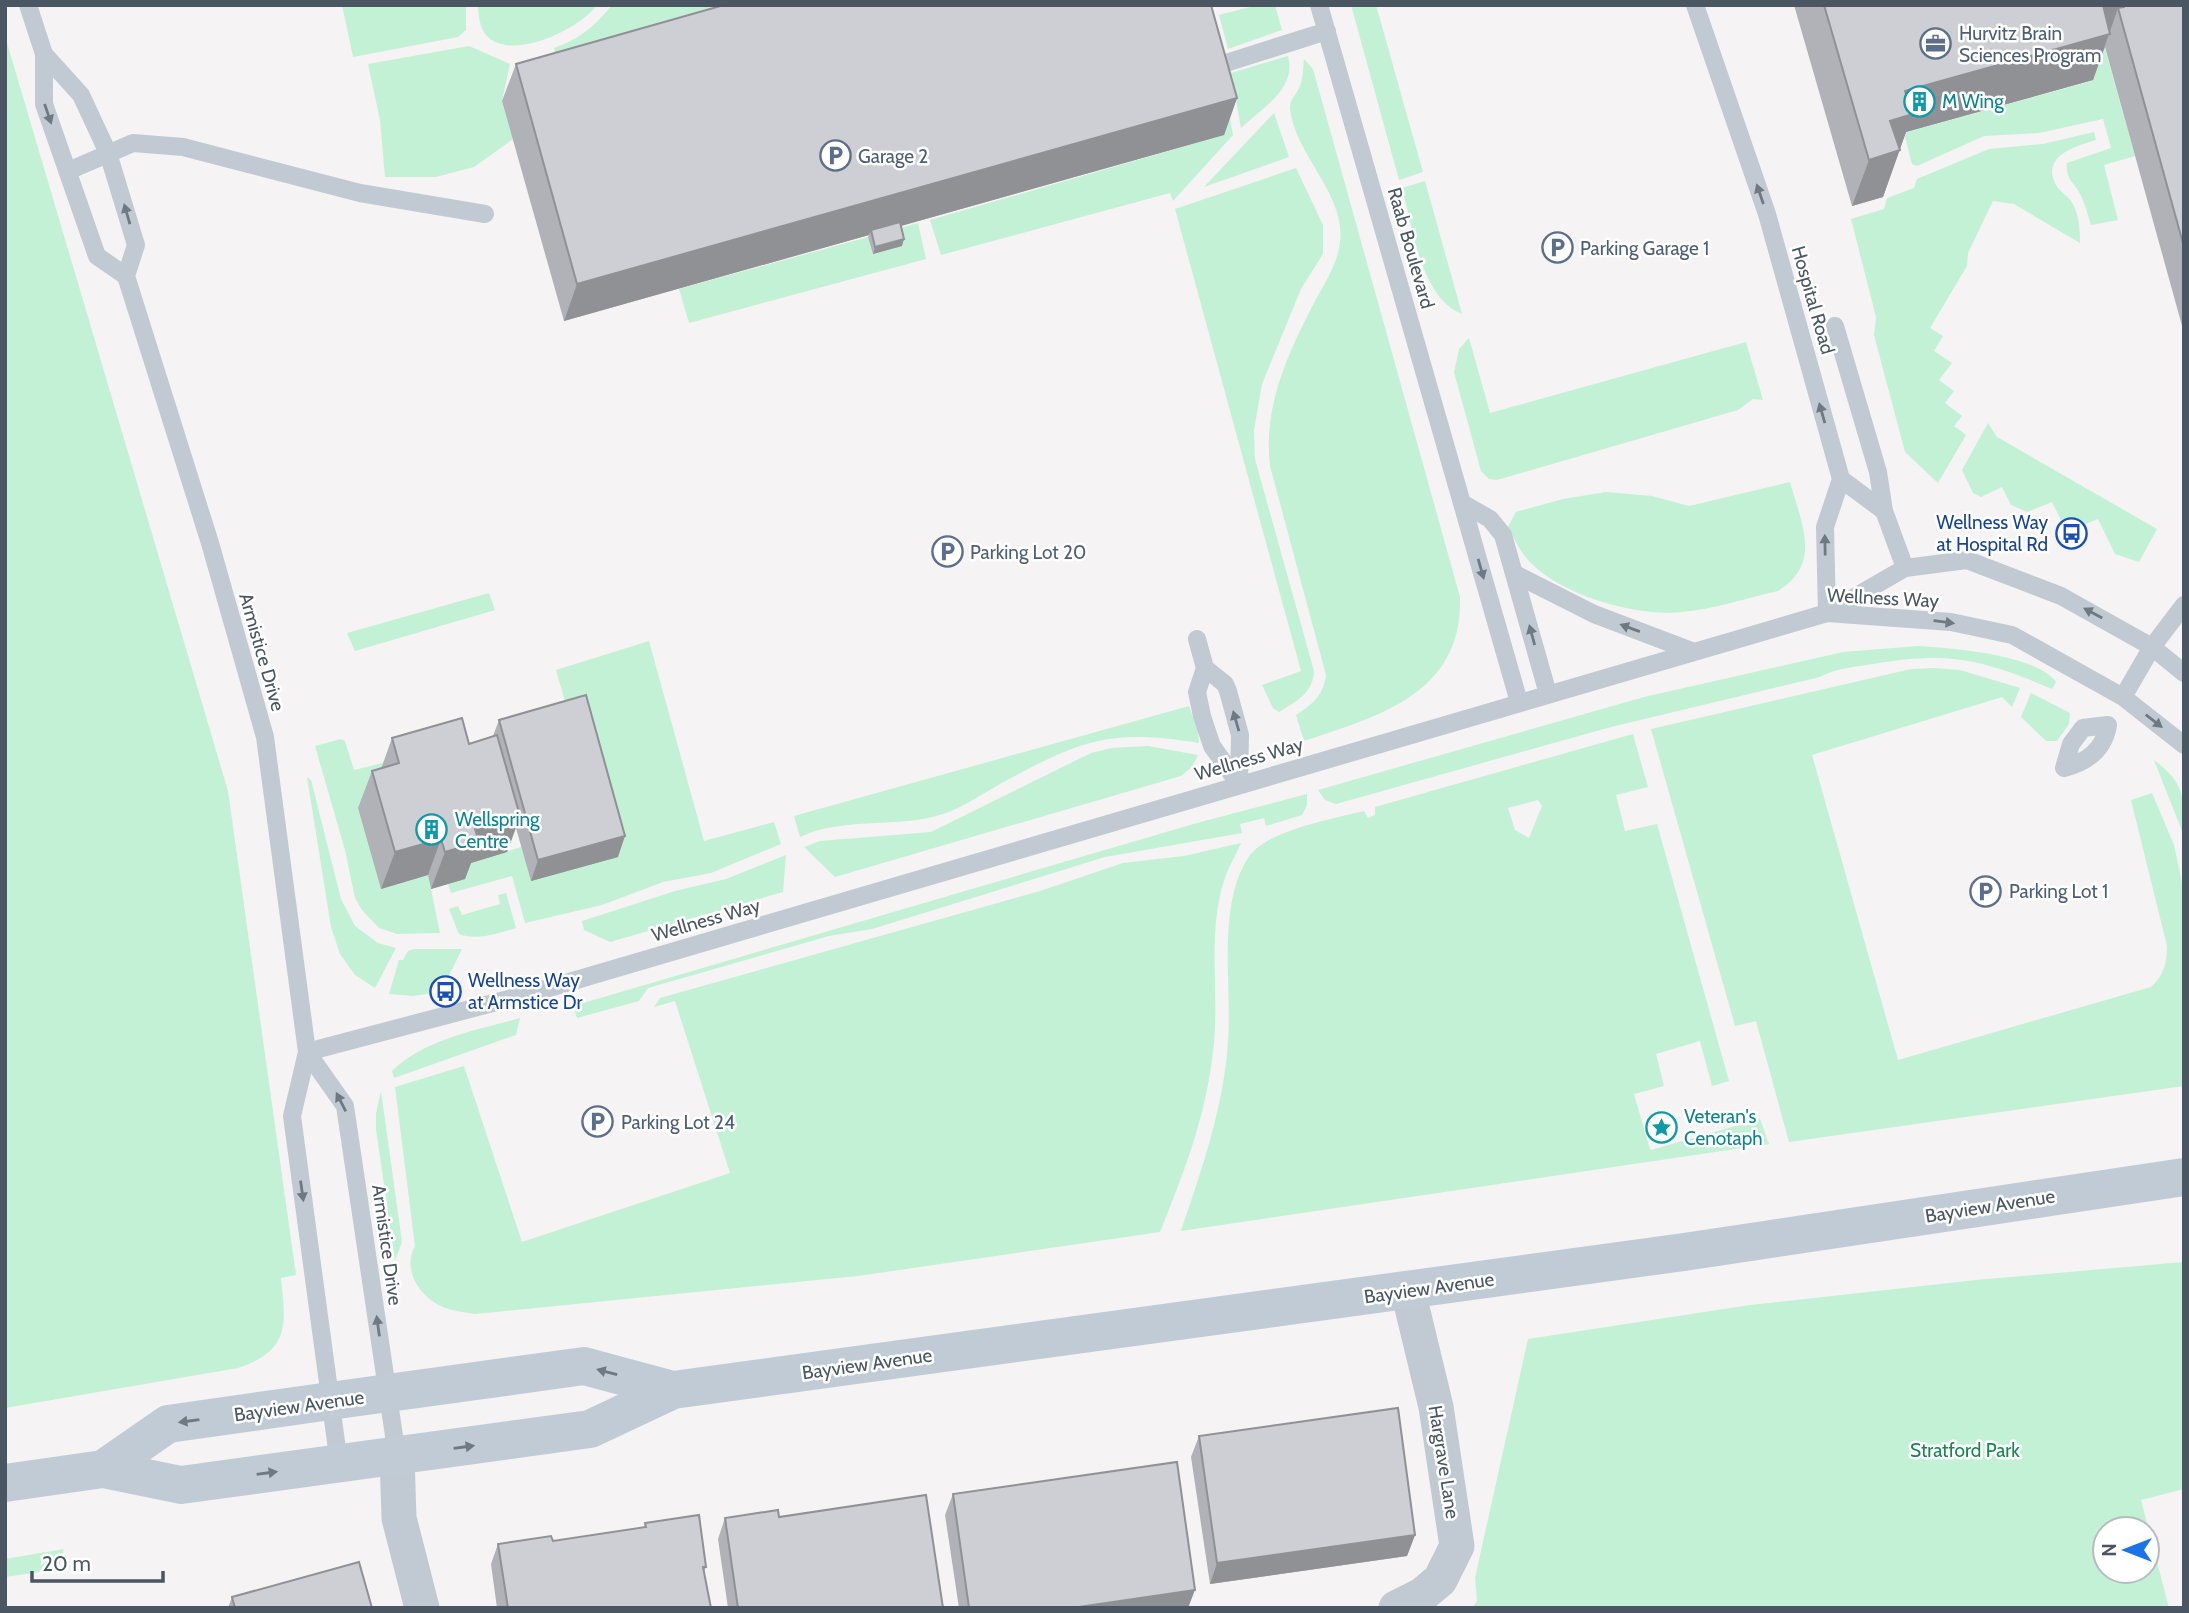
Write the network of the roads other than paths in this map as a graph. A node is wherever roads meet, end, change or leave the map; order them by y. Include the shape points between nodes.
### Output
1 (28, 5) edge
2 (1320, 5) edge
3 (1695, 5) edge
4 (1327, 31) junction
5 (44, 54) junction
6 (1206, 69) edge
7 (108, 153) junction
8 (68, 171) junction
9 (485, 214) dead end
10 (126, 276) junction
11 (1835, 326) dead end
12 (1841, 479) junction
13 (1462, 503) junction
14 (1884, 511) junction
15 (1905, 568) junction
16 (1517, 575) junction
17 (2184, 605) edge
18 (1827, 613) junction
19 (1197, 639) dead end
20 (2152, 647) junction
21 (1694, 652) junction
22 (1205, 668) junction
23 (2184, 673) edge
24 (1548, 694) junction
25 (2123, 697) junction
26 (1519, 702) junction
27 (2184, 745) edge
28 (1238, 783) junction
29 (307, 1052) junction
30 (2184, 1177) edge
31 (1408, 1291) junction
32 (673, 1390) junction
33 (387, 1394) junction
34 (330, 1401) junction
35 (397, 1456) junction
36 (339, 1464) junction
37 (103, 1469) junction
38 (5, 1483) edge
39 (422, 1608) edge
40 (1396, 1608) edge

1 - 5 lane
2 - 4 lane, Raab Boulevard
12 -> 3 lane, Hospital Road via 1767,214
4 - 6 lane
4 - 13 lane, Raab Boulevard
5 - 7 lane via 81,94
5 -> 8 lane via 44,104
7 - 8 lane
7 - 9 lane via 134,144 184,147 360,193
10 -> 7 lane via 136,245
8 - 10 lane via 97,256
10 - 29 lane, Armistice Drive via 265,737
11 - 14 lane via 1878,472
12 - 14 lane
18 -> 12 lane via 1825,527
13 - 16 lane via 1490,519 1503,535
13 -> 26 lane, Raab Boulevard
14 - 15 lane
15 - 18 lane
20 -> 15 lane, Wellness Way via 2061,596 1968,560
21 -> 16 lane via 1594,614
24 -> 16 lane
17 - 20 lane
18 - 21 lane, Wellness Way
18 -> 25 lane, Wellness Way via 1951,622 2012,635
19 - 22 lane
20 - 23 lane, Wellness Way
20 - 25 lane
21 - 24 lane, Wellness Way
22 - 28 lane via 1197,692 1202,716 1212,746
28 -> 22 lane via 1240,735 1226,684
24 - 26 lane, Wellness Way
25 -> 27 lane, Wellness Way
26 - 28 lane, Wellness Way
28 - 29 lane, Wellness Way via 569,982
33 -> 29 lane, Armistice Drive via 345,1106
29 -> 34 lane, Armistice Drive via 292,1116
30 - 31 main road, Bayview Avenue
31 - 32 main road, Bayview Avenue
31 - 40 street, Hargrave Lane via 1436,1407 1457,1546 1440,1580
32 -> 33 main road, Bayview Avenue via 584,1366
35 -> 32 main road, Bayview Avenue via 590,1429
33 - 34 main road, Bayview Avenue
33 - 35 lane, Armistice Drive
34 - 36 lane, Armistice Drive
34 -> 37 main road, Bayview Avenue via 167,1424
35 - 36 main road, Bayview Avenue
35 - 39 street via 399,1518
37 -> 36 main road, Bayview Avenue via 181,1485
37 - 38 main road, Bayview Avenue

